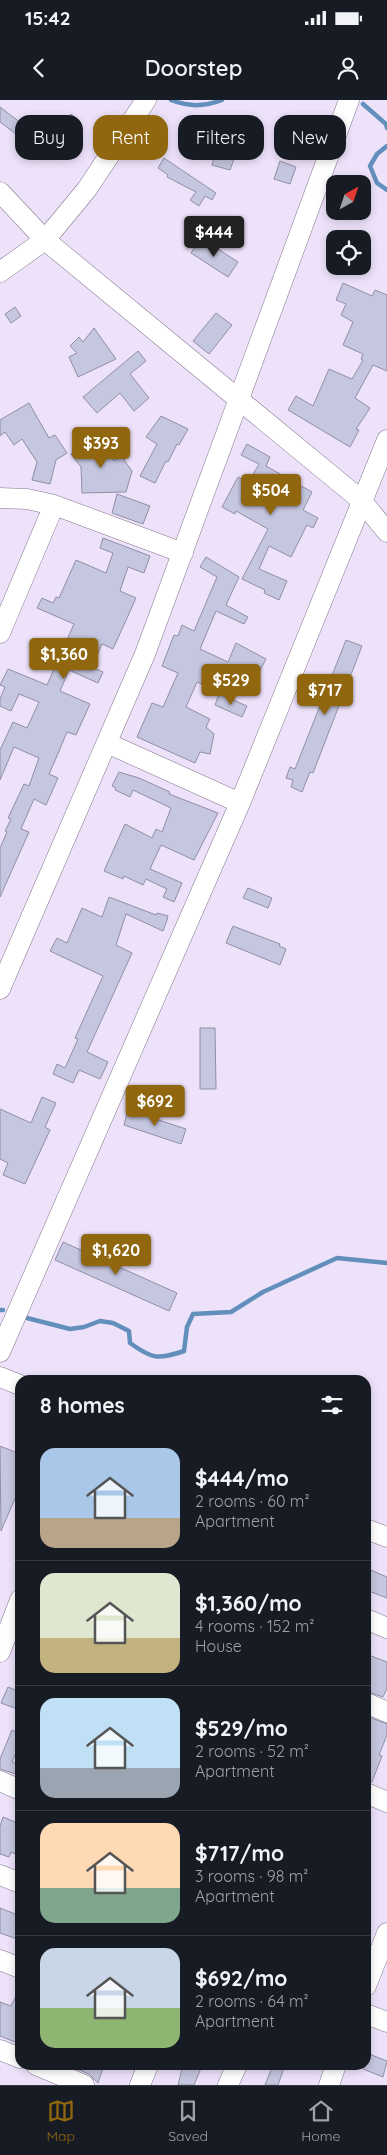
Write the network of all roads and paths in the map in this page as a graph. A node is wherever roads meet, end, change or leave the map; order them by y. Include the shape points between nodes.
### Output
1 (349, 100) edge
2 (144, 102) edge
3 (0, 192) edge
4 (45, 240) junction
5 (0, 272) edge
6 (239, 400) junction
7 (387, 440) edge
8 (0, 498) edge
9 (362, 500) junction
10 (54, 505) junction
11 (387, 532) edge
12 (182, 553) junction
13 (0, 633) edge
14 (107, 743) junction
15 (240, 803) junction
16 (0, 989) edge
17 (0, 1352) edge
18 (0, 1377) edge
19 (15, 1383) edge
20 (371, 1531) edge
21 (387, 1537) edge
22 (15, 1613) edge
23 (371, 1621) edge
24 (387, 1628) edge
25 (0, 1652) edge
26 (371, 1704) edge
27 (387, 1712) edge
28 (0, 1781) edge
29 (15, 1788) edge
30 (371, 1796) edge
31 (387, 1802) edge
32 (0, 1875) edge
33 (15, 1881) edge
34 (378, 1942) edge
35 (0, 1960) edge
36 (15, 1966) edge
37 (371, 1968) edge
38 (371, 2016) edge
39 (387, 2022) edge
40 (0, 2050) edge
41 (15, 2056) edge
42 (53, 2070) edge
43 (146, 2070) edge
44 (235, 2070) edge
45 (334, 2070) edge
46 (84, 2085) edge
47 (140, 2085) edge
48 (228, 2085) edge
49 (329, 2085) edge

1 - 6 street
2 - 4 street via 87,189
3 - 4 street
4 - 5 street
4 - 6 street
6 - 9 street
6 - 12 street
7 - 9 street
8 - 10 street
9 - 11 street
9 - 15 street
10 - 12 street
10 - 13 street
12 - 14 street via 145,654
14 - 15 street
14 - 16 street
15 - 17 street
18 - 19 street
20 - 21 street
22 - 25 street
23 - 24 street
26 - 27 street
28 - 29 street
30 - 31 street
32 - 33 street
34 - 37 street
35 - 36 street
38 - 39 street
40 - 41 street
42 - 46 street
43 - 47 street
44 - 48 street
45 - 49 street

